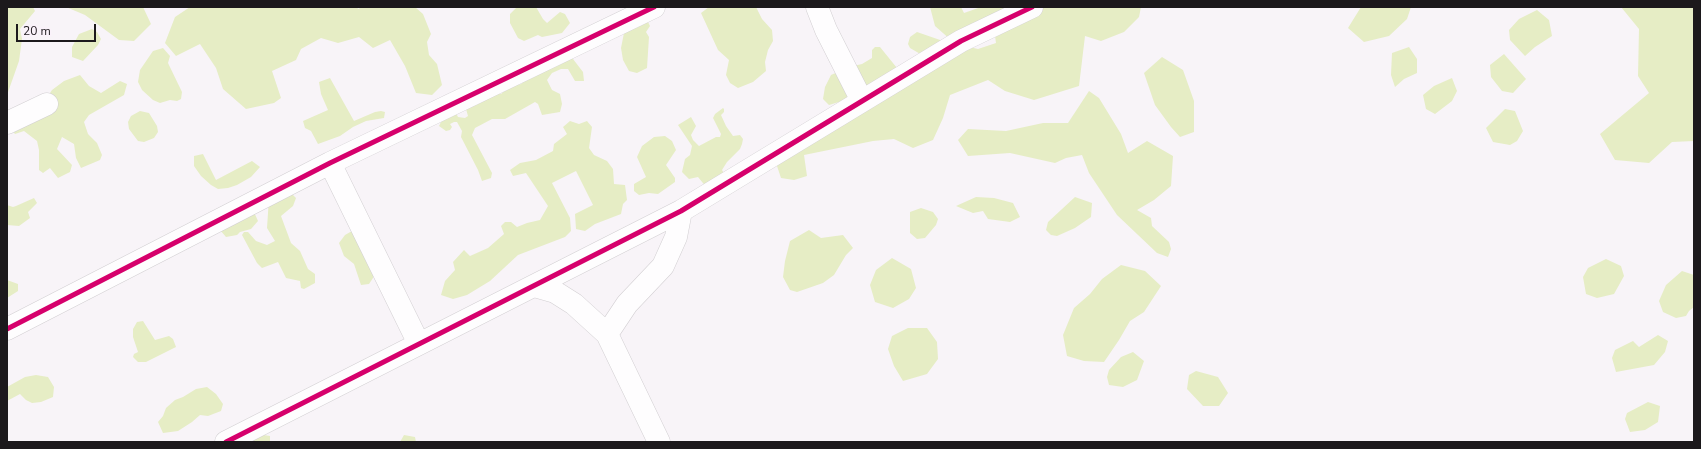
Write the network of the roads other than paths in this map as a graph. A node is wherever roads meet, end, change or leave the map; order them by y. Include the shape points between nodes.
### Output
1 (654, 7) edge
2 (817, 7) edge
3 (1032, 7) edge
4 (862, 101) junction
5 (47, 104) dead end
6 (7, 123) edge
7 (330, 163) junction
8 (680, 211) junction
9 (534, 286) junction
10 (7, 329) edge
11 (607, 334) junction
12 (419, 344) junction
13 (226, 442) edge
14 (659, 442) edge

1 - 7 street
2 - 4 street
3 - 4 street via 961,41
4 - 8 street
5 - 6 street
7 - 10 street
7 - 12 street
8 - 9 street
8 - 11 street via 676,236 663,266 627,304
9 - 11 street via 555,292 574,304
9 - 12 street
11 - 14 street
12 - 13 street

